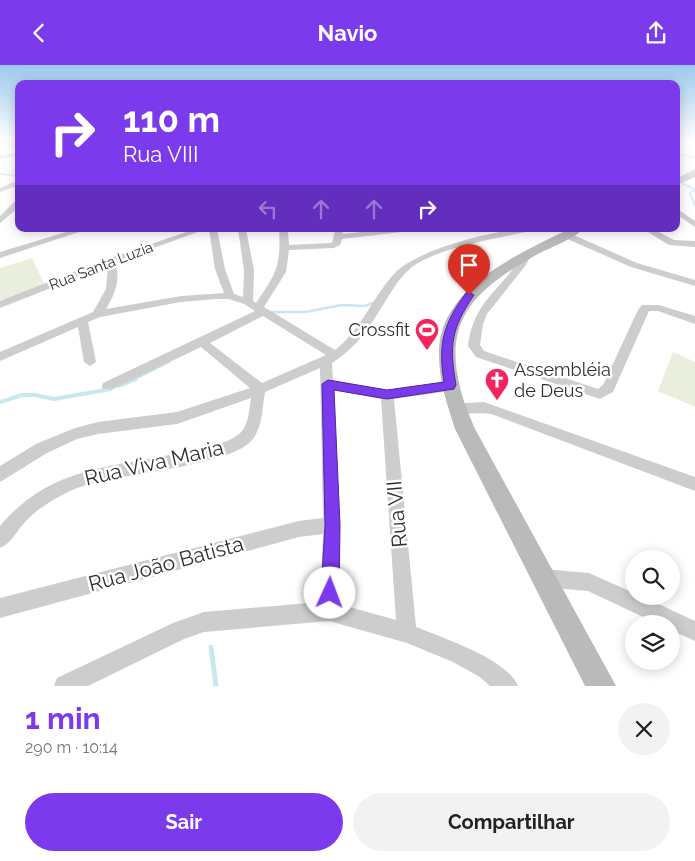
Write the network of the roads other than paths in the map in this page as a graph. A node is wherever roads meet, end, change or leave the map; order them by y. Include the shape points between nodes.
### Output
1 (684, 169) dead end
2 (695, 172) edge
3 (680, 180) edge
4 (15, 184) edge
5 (0, 190) edge
6 (15, 206) edge
7 (680, 213) edge
8 (0, 221) edge
9 (695, 225) edge
10 (74, 232) edge
11 (193, 232) edge
12 (214, 232) edge
13 (243, 232) edge
14 (283, 232) edge
15 (357, 232) edge
16 (515, 232) edge
17 (571, 232) edge
18 (652, 232) edge
19 (339, 233) edge
20 (695, 244) edge
21 (286, 248) junction
22 (0, 255) edge
23 (524, 258) junction
24 (110, 261) junction
25 (695, 283) edge
26 (230, 296) junction
27 (0, 305) edge
28 (256, 307) junction
29 (97, 314) junction
30 (695, 320) edge
31 (82, 321) junction
32 (202, 342) junction
33 (0, 357) edge
34 (332, 359) junction
35 (90, 362) dead end
36 (328, 384) junction
37 (450, 385) junction
38 (108, 386) dead end
39 (259, 388) junction
40 (387, 395) junction
41 (456, 408) junction
42 (0, 475) edge
43 (695, 484) edge
44 (332, 525) junction
45 (0, 539) edge
46 (543, 578) junction
47 (0, 608) edge
48 (329, 611) junction
49 (695, 631) edge
50 (407, 633) junction
51 (65, 686) edge
52 (507, 686) edge
53 (601, 686) edge

1 - 2 main road
2 - 3 main road
4 - 5 street
6 - 8 street
7 - 9 street
10 - 22 street
11 - 24 street, Rua Santa Luzia
12 - 26 street via 220,269
13 - 28 street
14 - 21 street
15 - 19 street
16 - 34 street via 431,255 408,267 393,283 365,327
17 - 23 main road
17 - 25 street via 634,265
18 - 20 street via 672,243
19 - 21 street via 334,245
21 - 28 street via 284,267
23 - 30 street via 515,276 481,313 474,346 480,354 600,393 608,388 646,307
23 - 37 main road via 476,288 456,313 446,350
24 - 27 street, Rua Santa Luzia
24 - 29 street via 114,276 112,289
26 - 28 street
26 - 29 street via 181,299
28 - 32 street
28 - 34 street
29 - 31 street
31 - 33 street
31 - 35 street
32 - 38 street
32 - 39 street
34 - 36 street
34 - 39 street
36 - 40 street
36 - 44 street
37 - 40 street
37 - 41 main road
39 - 42 street via 178,417 89,430 64,437 45,445
39 - 45 street, Rua Viva Maria via 252,428 242,440 198,456 88,476 32,502 11,522
40 - 50 street, Rua VII
41 - 43 street via 496,410
41 - 46 main road
44 - 47 street, Rua João Batista via 299,529
44 - 48 street
46 - 49 street via 589,582
46 - 53 main road
48 - 50 street
48 - 51 street via 204,622 180,630
50 - 52 street via 474,662

